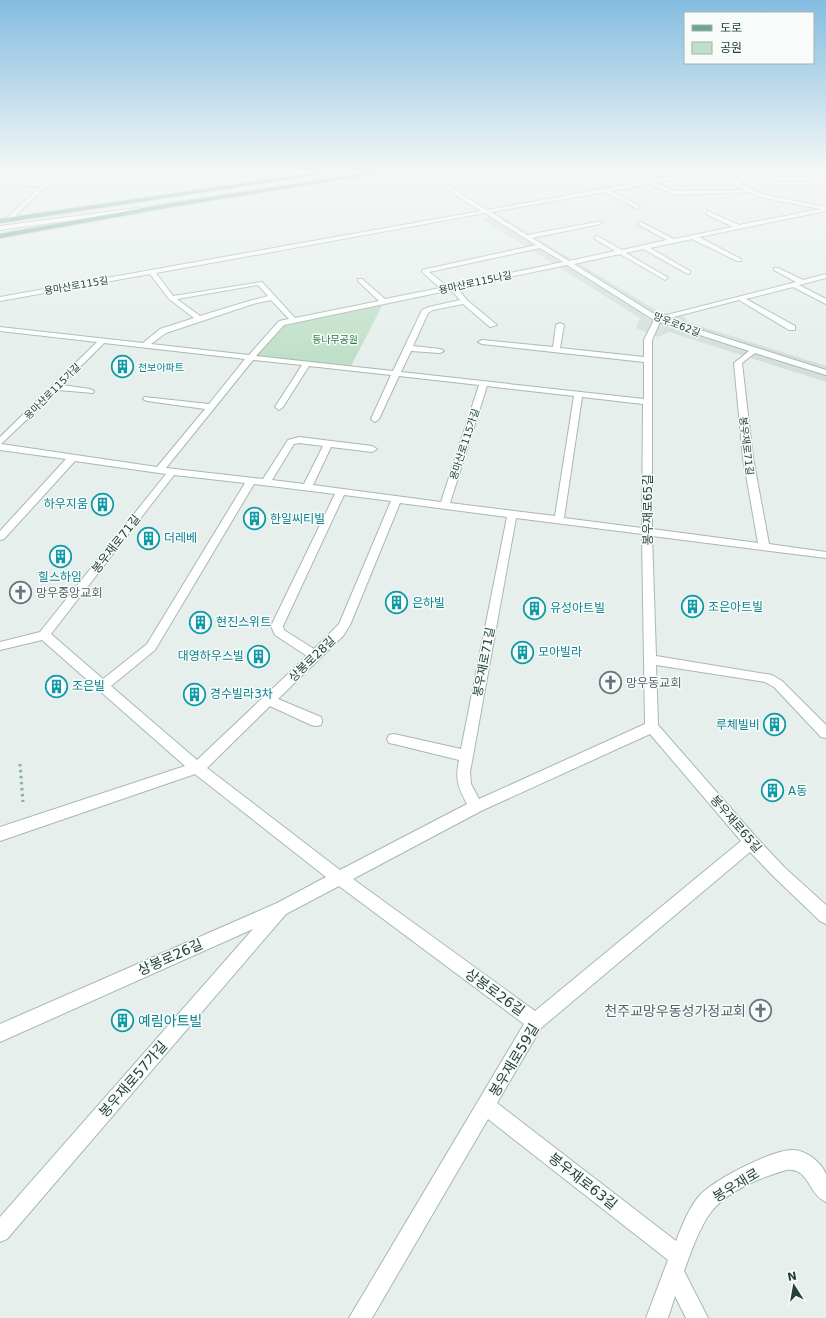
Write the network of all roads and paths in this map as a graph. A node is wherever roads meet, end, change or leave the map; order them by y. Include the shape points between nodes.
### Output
1 (19, 233) edge
2 (372, 233) edge
3 (519, 233) edge
4 (548, 233) edge
5 (657, 233) edge
6 (713, 233) edge
7 (0, 236) edge
8 (526, 237) junction
9 (693, 237) junction
10 (597, 238) dead end
11 (673, 241) junction
12 (541, 246) junction
13 (644, 247) junction
14 (621, 252) junction
15 (739, 260) dead end
16 (567, 263) junction
17 (776, 269) dead end
18 (152, 272) junction
19 (688, 272) dead end
20 (826, 276) edge
21 (665, 278) dead end
22 (360, 280) dead end
23 (802, 282) junction
24 (793, 284) junction
25 (449, 288) junction
26 (274, 297) junction
27 (171, 298) junction
28 (740, 298) junction
29 (0, 299) edge
30 (464, 301) junction
31 (384, 302) junction
32 (826, 302) edge
33 (198, 319) junction
34 (658, 319) junction
35 (294, 320) junction
36 (493, 325) dead end
37 (560, 325) dead end
38 (792, 328) dead end
39 (0, 329) edge
40 (103, 340) junction
41 (482, 342) dead end
42 (145, 345) junction
43 (408, 348) junction
44 (556, 350) junction
45 (440, 351) dead end
46 (753, 351) junction
47 (252, 357) junction
48 (648, 360) junction
49 (307, 363) junction
50 (396, 373) junction
51 (826, 373) edge
52 (484, 383) junction
53 (56, 386) junction
54 (90, 391) dead end
55 (578, 394) junction
56 (147, 398) dead end
57 (648, 402) junction
58 (211, 407) junction
59 (279, 407) dead end
60 (375, 419) dead end
61 (0, 442) edge
62 (328, 444) junction
63 (0, 448) edge
64 (372, 449) dead end
65 (72, 458) junction
66 (160, 470) junction
67 (172, 472) junction
68 (251, 480) junction
69 (266, 482) junction
70 (307, 487) junction
71 (341, 492) junction
72 (397, 499) junction
73 (444, 506) junction
74 (512, 515) junction
75 (560, 521) junction
76 (647, 532) junction
77 (0, 537) edge
78 (764, 547) junction
79 (826, 555) edge
80 (44, 635) junction
81 (0, 646) edge
82 (316, 656) junction
83 (652, 660) junction
84 (103, 686) junction
85 (269, 700) junction
86 (316, 721) dead end
87 (652, 727) junction
88 (826, 733) edge
89 (394, 739) dead end
90 (466, 756) junction
91 (20, 764) dead end
92 (197, 768) junction
93 (476, 807) junction
94 (24, 826) junction
95 (0, 834) edge
96 (751, 842) junction
97 (338, 877) junction
98 (282, 908) junction
99 (826, 916) edge
100 (535, 1022) junction
101 (0, 1033) edge
102 (486, 1106) junction
103 (826, 1192) edge
104 (0, 1232) edge
105 (676, 1263) junction
106 (360, 1318) edge
107 (657, 1318) edge
108 (697, 1318) edge

1 - 7 main road
2 - 18 street, 용마산로115길
3 - 8 street, 망우로62길
4 - 8 street
5 - 11 street
6 - 9 street, 용마산로115나길
8 - 12 street, 망우로62길
9 - 11 street, 용마산로115나길
9 - 15 street
10 - 14 street
11 - 13 street, 용마산로115나길
12 - 16 street, 망우로62길
12 - 25 street via 424,271
13 - 14 street, 용마산로115나길
13 - 19 street
14 - 16 street, 용마산로115나길
14 - 21 street
16 - 25 street, 용마산로115나길
16 - 34 street, 망우로62길
17 - 23 street
18 - 27 street
18 - 29 street, 용마산로115길
20 - 23 street
22 - 31 street
23 - 24 street
24 - 28 street
24 - 32 street
25 - 30 street via 465,299
25 - 31 street, 용마산로115나길
26 - 27 street via 258,283
26 - 33 street
26 - 35 street
27 - 33 street
28 - 34 street
28 - 38 street
30 - 36 street
30 - 43 street via 425,312
31 - 35 street, 용마산로115나길
33 - 42 street via 156,334
34 - 46 street, 망우로62길
34 - 48 street, 봉우재로65길 via 648,340
35 - 47 street, 용마산로115나길 via 282,323
37 - 44 street
39 - 40 street
40 - 42 street
40 - 53 street, 용마산로115가길
41 - 44 street
42 - 47 street
43 - 45 street
43 - 50 street
44 - 48 street
46 - 51 street, 망우로62길
46 - 78 street, 봉우재로71길 via 738,364 748,458
47 - 49 street
47 - 58 street
48 - 57 street, 봉우재로65길
49 - 50 street
49 - 59 street
50 - 52 street
50 - 60 street
52 - 55 street
52 - 73 street, 용마산로115가길
53 - 54 street
53 - 61 street, 용마산로115가길
55 - 57 street
55 - 75 street
56 - 58 street
57 - 76 street, 봉우재로65길
58 - 66 street
62 - 64 street
62 - 69 street via 299,440 291,442
62 - 70 street
63 - 65 street
65 - 66 street
65 - 77 street
66 - 67 street
67 - 68 street
67 - 80 street, 봉우재로71길
68 - 69 street
68 - 84 street via 151,647
69 - 70 street
70 - 71 street
71 - 72 street
71 - 82 street via 277,626 279,632
72 - 73 street
72 - 82 street, 상봉로28길 via 344,625
73 - 74 street
74 - 75 street
74 - 90 street, 봉우재로71길
75 - 76 street
76 - 78 street
76 - 83 street, 봉우재로65길
78 - 79 street
80 - 81 street
80 - 84 street
82 - 85 street, 상봉로28길
83 - 87 street, 봉우재로65길
83 - 88 street via 768,678 778,684
84 - 92 street
85 - 86 street
85 - 92 street, 상봉로28길
87 - 93 street
87 - 96 street, 봉우재로65길
89 - 90 street
90 - 93 street, 봉우재로71길 via 463,779
91 - 94 path
92 - 94 street, 상봉로28길
92 - 97 street
93 - 97 street, 상봉로26길
94 - 95 street, 상봉로28길
96 - 99 street, 봉우재로65길
96 - 100 street, 봉우재로59길
97 - 98 street, 상봉로26길
97 - 100 street, 상봉로26길
98 - 101 street, 상봉로26길
98 - 104 street, 봉우재로57가길
100 - 102 street, 봉우재로59길
102 - 105 street, 봉우재로63길
102 - 106 street, 봉우재로59길
103 - 105 street, 봉우재로 via 815,1175 799,1159 780,1160 740,1179 711,1199 699,1213
105 - 107 street, 봉우재로
105 - 108 street, 봉우재로63길

